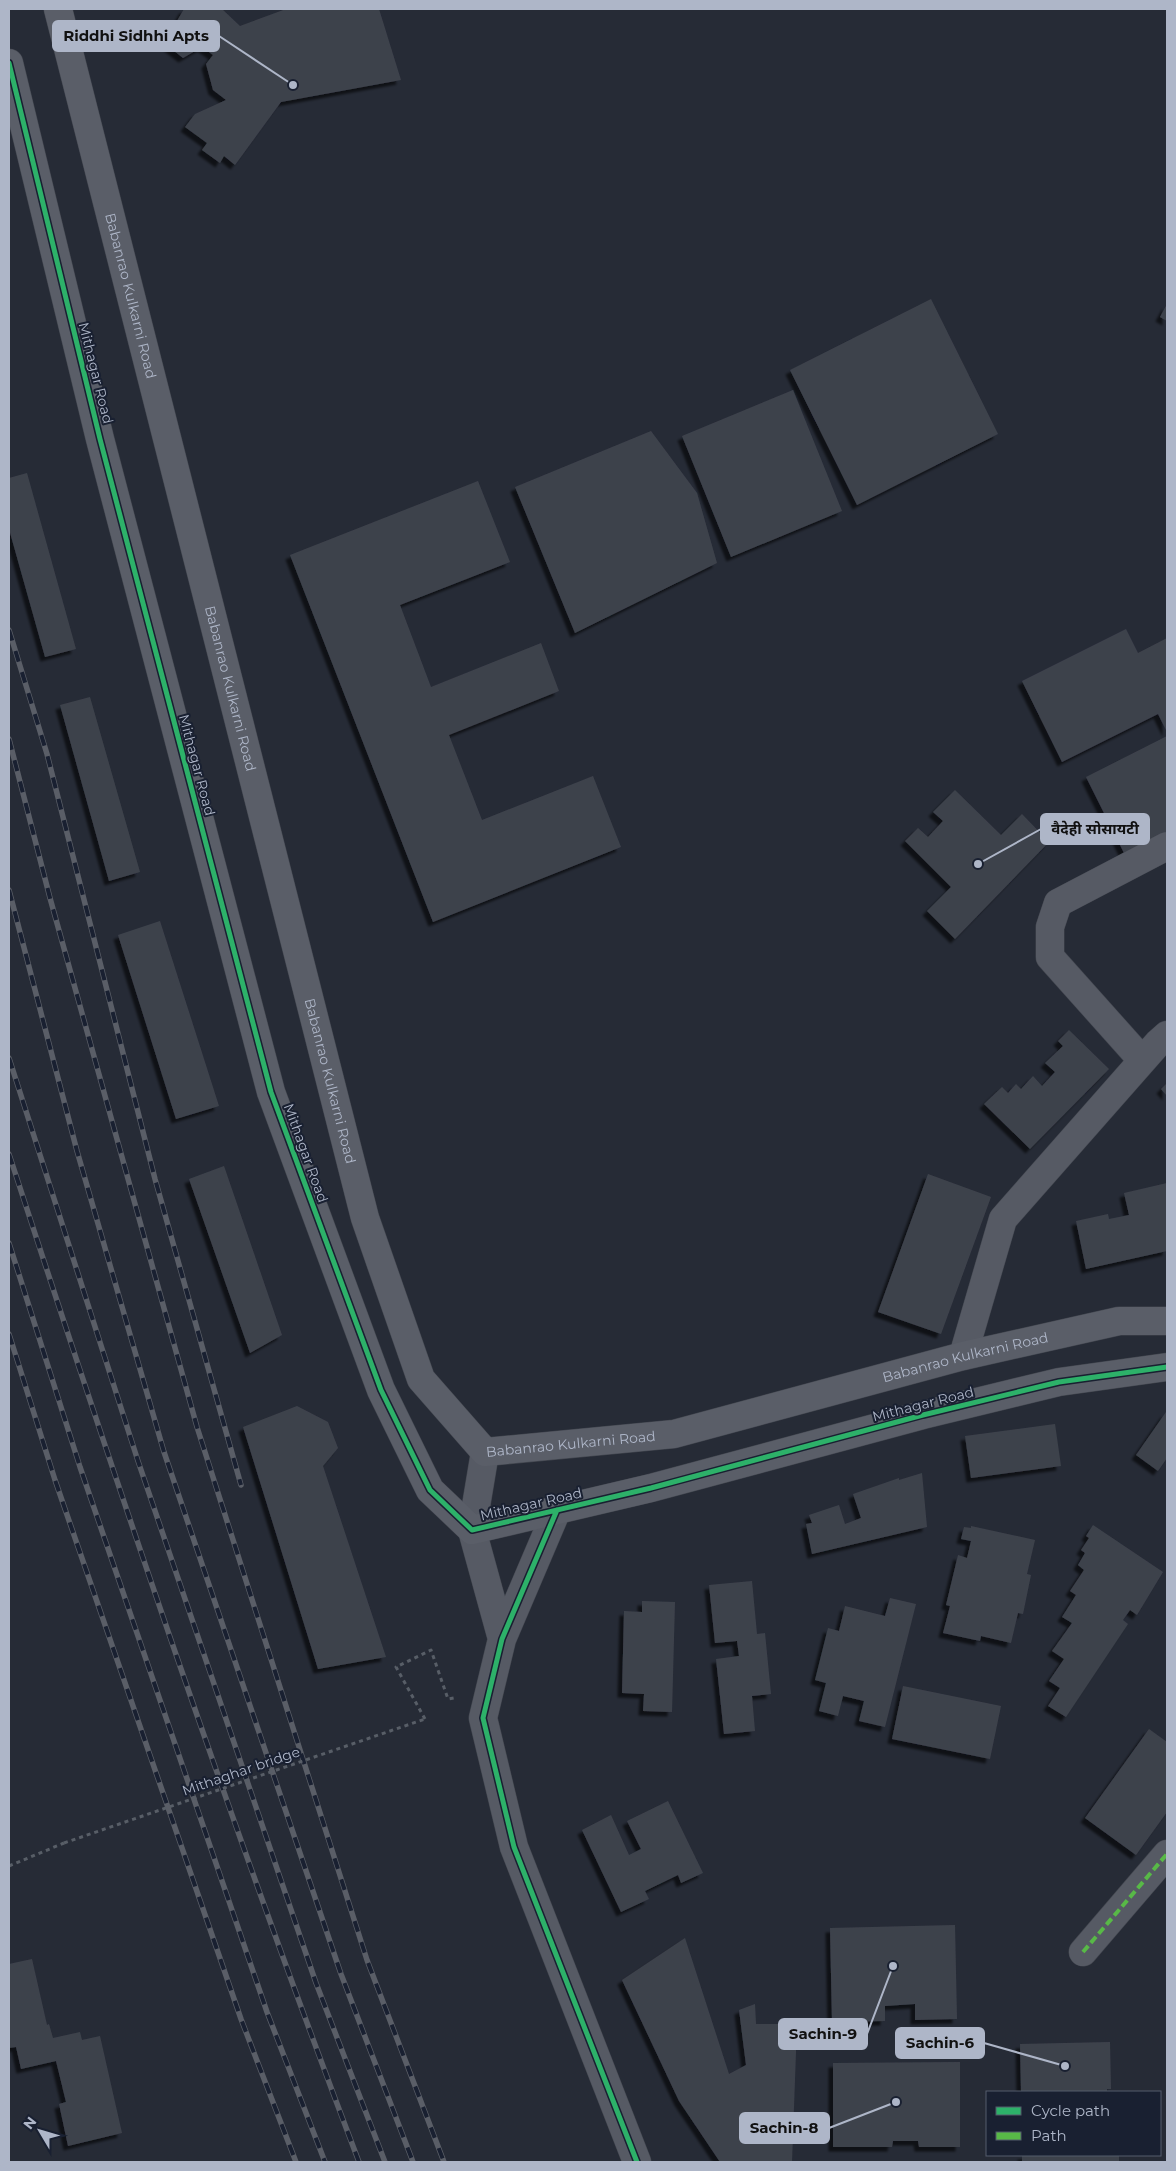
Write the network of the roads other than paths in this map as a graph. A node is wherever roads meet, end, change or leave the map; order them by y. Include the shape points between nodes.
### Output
1 (58, 9) edge
2 (9, 63) edge
3 (1167, 846) edge
4 (1167, 1035) edge
5 (1142, 1060) junction
6 (1167, 1321) edge
7 (963, 1356) junction
8 (1167, 1366) edge
9 (484, 1452) junction
10 (557, 1510) junction
11 (472, 1530) junction
12 (502, 1638) junction
13 (1167, 1854) edge
14 (1083, 1952) dead end
15 (637, 2162) edge

1 - 9 street, Babanrao Kulkarni Road via 365,1218 421,1379
2 - 11 street, Mithagar Road via 100,439 271,1092 381,1390 430,1490
3 - 5 street via 1058,903 1050,927 1050,957
4 - 5 street
5 - 7 street via 1002,1220
6 - 7 street, Babanrao Kulkarni Road via 1119,1321
7 - 9 street, Babanrao Kulkarni Road via 674,1434
8 - 10 street, Mithagar Road via 1059,1382 923,1414 651,1488
9 - 11 street
10 - 11 street, Mithagar Road
10 - 12 street
11 - 12 street
12 - 15 street via 483,1718 514,1847
13 - 14 street

